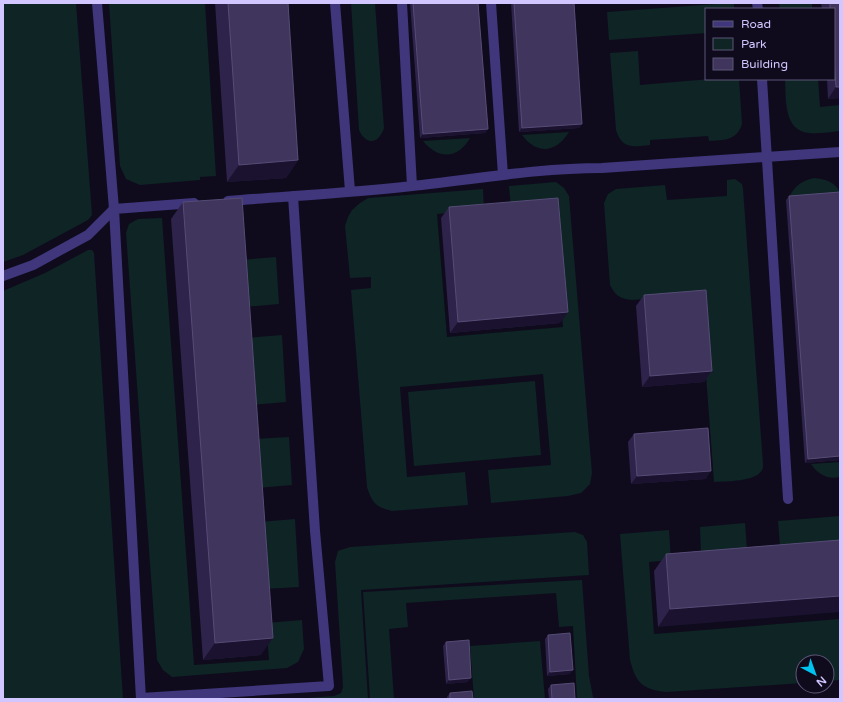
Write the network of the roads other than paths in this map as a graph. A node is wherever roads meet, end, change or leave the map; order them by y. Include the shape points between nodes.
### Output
1 (97, 3) edge
2 (335, 3) edge
3 (402, 3) edge
4 (491, 3) edge
5 (762, 80) edge
6 (840, 152) edge
7 (767, 156) junction
8 (503, 175) junction
9 (412, 186) junction
10 (350, 191) junction
11 (293, 196) junction
12 (114, 209) junction
13 (3, 276) edge
14 (788, 499) dead end
15 (141, 698) edge

1 - 12 street
2 - 10 street
3 - 9 street
4 - 8 street
5 - 7 street
6 - 7 street
7 - 8 street
7 - 14 street
8 - 9 street
9 - 10 street
10 - 11 street
11 - 12 street
11 - 15 street via 315,531 329,686
12 - 13 street via 88,235 33,265
12 - 15 street

